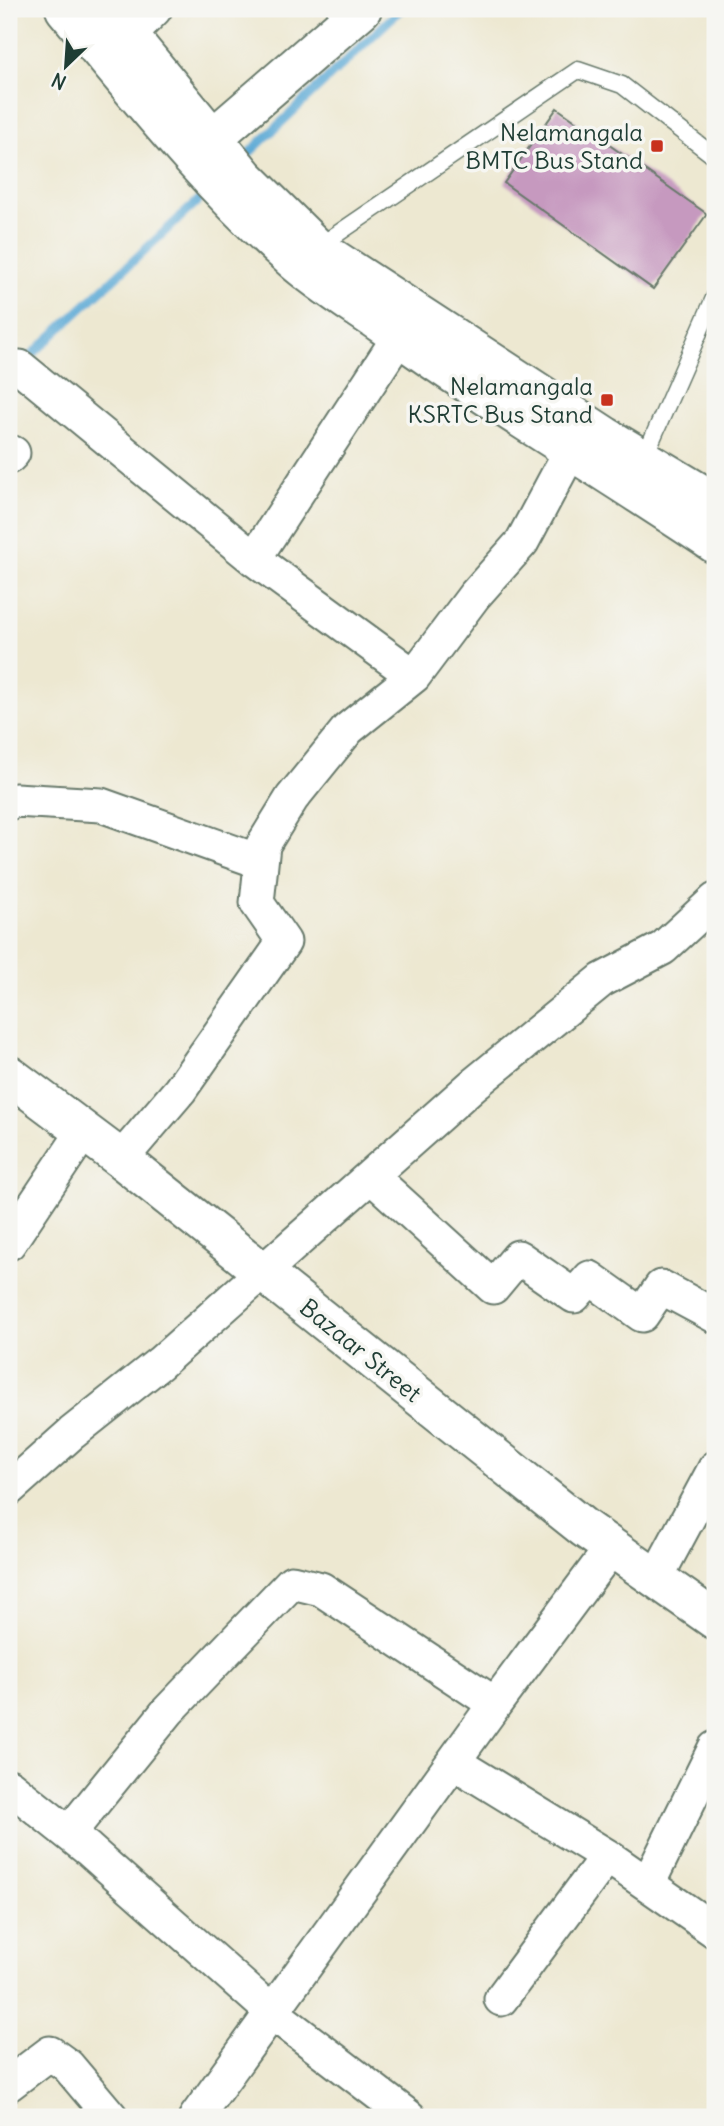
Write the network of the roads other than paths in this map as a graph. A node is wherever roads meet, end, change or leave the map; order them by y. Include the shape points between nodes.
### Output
1 (65, 9) edge
2 (362, 9) edge
3 (130, 18) edge
4 (201, 148) junction
5 (715, 157) edge
6 (306, 255) junction
7 (715, 296) edge
8 (398, 337) junction
9 (20, 366) dead end
10 (572, 450) junction
11 (637, 472) junction
12 (715, 502) edge
13 (715, 544) edge
14 (254, 559) junction
15 (414, 676) junction
16 (9, 803) edge
17 (261, 862) junction
18 (715, 900) edge
19 (9, 1076) edge
20 (84, 1131) junction
21 (121, 1159) junction
22 (371, 1177) junction
23 (9, 1242) edge
24 (263, 1272) junction
25 (715, 1316) edge
26 (715, 1468) edge
27 (9, 1489) edge
28 (612, 1547) junction
29 (655, 1580) junction
30 (715, 1620) edge
31 (495, 1704) junction
32 (715, 1748) edge
33 (455, 1763) junction
34 (9, 1786) edge
35 (69, 1833) junction
36 (607, 1856) junction
37 (648, 1884) junction
38 (715, 1931) edge
39 (501, 1998) dead end
40 (274, 2014) junction
41 (9, 2084) edge
42 (111, 2117) edge
43 (196, 2117) edge
44 (409, 2117) edge

1 - 4 main road
2 - 4 main road
3 - 4 main road
4 - 6 main road via 222,194
5 - 6 lane via 622,85 578,70
6 - 8 main road
6 - 11 main road
7 - 11 lane
8 - 10 main road
8 - 14 street
9 - 14 street
10 - 11 main road
10 - 15 street via 522,542
11 - 12 main road
11 - 13 main road
14 - 15 street
15 - 17 street via 348,729 292,798 263,845
16 - 17 street via 101,805
17 - 21 street via 257,904 284,942 180,1090
18 - 22 street via 663,948 603,980 473,1084
19 - 20 main road, Bazaar Street
20 - 21 main road, Bazaar Street
20 - 23 street
21 - 24 main road, Bazaar Street
22 - 24 street
22 - 25 street via 493,1287 518,1257 574,1296 590,1278 642,1315 661,1287
24 - 27 street
24 - 28 main road, Bazaar Street
26 - 29 street
28 - 29 main road, Bazaar Street
28 - 31 street
29 - 30 main road, Bazaar Street
31 - 33 street
31 - 35 street via 321,1589 292,1582 169,1711
32 - 37 street
33 - 36 street
33 - 40 street
34 - 35 street
35 - 40 street
36 - 37 street
36 - 39 street
37 - 38 street
40 - 43 street
40 - 44 street
41 - 42 street via 50,2053 68,2066

